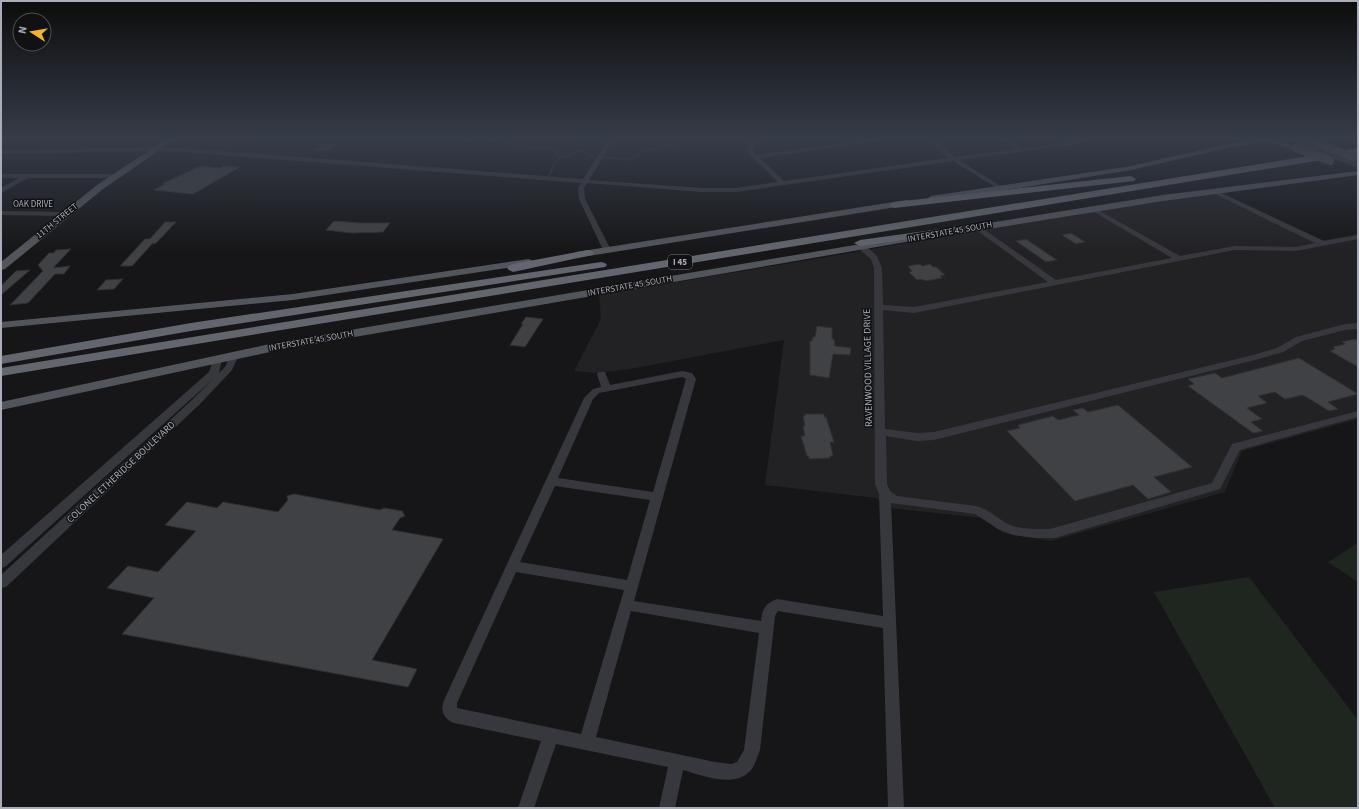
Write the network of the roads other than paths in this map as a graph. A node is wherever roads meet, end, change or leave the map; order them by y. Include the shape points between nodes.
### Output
1 (1, 176) edge
2 (28, 176) junction
3 (114, 176) joint
4 (510, 176) edge
5 (588, 176) edge
6 (774, 176) edge
7 (842, 176) edge
8 (980, 176) edge
9 (1080, 176) edge
10 (1154, 176) edge
11 (1265, 176) edge
12 (1304, 176) edge
13 (1310, 176) edge
14 (1140, 178) junction
15 (584, 182) junction
16 (1280, 182) junction
17 (783, 184) junction
18 (1000, 188) junction
19 (1, 191) edge
20 (1213, 191) junction
21 (894, 205) junction
22 (1091, 208) junction
23 (1, 213) edge
24 (65, 214) junction
25 (974, 228) junction
26 (1358, 237) edge
27 (1323, 244) junction
28 (862, 247) junction
29 (607, 250) junction
30 (588, 253) junction
31 (1179, 259) junction
32 (1, 267) edge
33 (611, 273) junction
34 (1055, 283) junction
35 (878, 307) junction
36 (1, 320) edge
37 (22, 323) junction
38 (1, 325) edge
39 (1358, 326) edge
40 (191, 327) junction
41 (234, 355) junction
42 (217, 359) junction
43 (1, 360) edge
44 (1, 372) edge
45 (602, 374) dead end
46 (606, 388) junction
47 (1, 406) edge
48 (1358, 414) edge
49 (880, 432) junction
50 (116, 460) junction
51 (133, 462) junction
52 (551, 481) junction
53 (885, 494) junction
54 (657, 497) junction
55 (1, 563) edge
56 (512, 566) junction
57 (1, 583) edge
58 (631, 586) junction
59 (626, 604) junction
60 (890, 623) junction
61 (766, 628) junction
62 (551, 736) junction
63 (586, 743) junction
64 (677, 761) junction
65 (526, 807) edge
66 (667, 808) edge
67 (896, 808) edge

1 - 2 street
2 - 3 street
2 - 19 street
3 - 24 main road, 11TH STREET
4 - 15 street
5 - 15 street
6 - 17 street
7 - 17 street
8 - 18 street
9 - 18 main road
10 - 14 highway, I 45
11 - 33 highway, I 45
12 - 16 main road, INTERSTATE 45 SOUTH
13 - 16 main road, bridge
14 - 21 highway
14 - 40 highway, I 45 via 612,263
15 - 17 street via 714,190
15 - 29 street via 581,197
16 - 20 main road, INTERSTATE 45 SOUTH
18 - 21 main road
20 - 22 main road, INTERSTATE 45 SOUTH
20 - 27 street
21 - 29 main road
22 - 25 main road, INTERSTATE 45 SOUTH
22 - 31 street
23 - 24 street, OAK DRIVE
24 - 32 main road, 11TH STREET
25 - 28 main road, INTERSTATE 45 SOUTH
25 - 33 highway
25 - 34 street
26 - 27 street
27 - 31 street via 1296,249 1244,247
28 - 35 street, RAVENWOOD VILLAGE DRIVE via 877,264
28 - 41 main road, INTERSTATE 45 SOUTH
29 - 30 main road
30 - 37 main road via 305,295
30 - 40 highway
31 - 34 street
33 - 44 highway, I 45
34 - 35 street via 914,310
35 - 49 street, RAVENWOOD VILLAGE DRIVE
36 - 37 main road via 14,319
37 - 38 main road
39 - 49 street via 1344,327 1299,339 1280,350 1252,358 934,436 917,437
40 - 43 highway, I 45
41 - 42 main road, INTERSTATE 45 SOUTH
41 - 51 street, COLONEL ETHERIDGE BOULEVARD via 229,368 214,384
42 - 47 main road, INTERSTATE 45 SOUTH
42 - 50 street, COLONEL ETHERIDGE BOULEVARD via 214,373
45 - 46 street
46 - 52 street via 596,391 589,398
46 - 54 street via 682,374 690,376 691,381
48 - 53 street via 1236,447 1216,486 1055,534 1011,530 976,510 895,500
49 - 53 street, RAVENWOOD VILLAGE DRIVE via 881,484
50 - 51 street
50 - 55 street, COLONEL ETHERIDGE BOULEVARD
51 - 57 street, COLONEL ETHERIDGE BOULEVARD
52 - 54 street
52 - 56 street
53 - 60 street, RAVENWOOD VILLAGE DRIVE
54 - 58 street
56 - 58 street
56 - 62 street via 450,703 449,711 454,716
58 - 59 street
59 - 61 street
59 - 63 street
60 - 61 street via 777,605 769,610
60 - 67 street, RAVENWOOD VILLAGE DRIVE
61 - 64 street via 752,750 748,762 735,771
62 - 63 street
62 - 65 street
63 - 64 street
64 - 66 street

